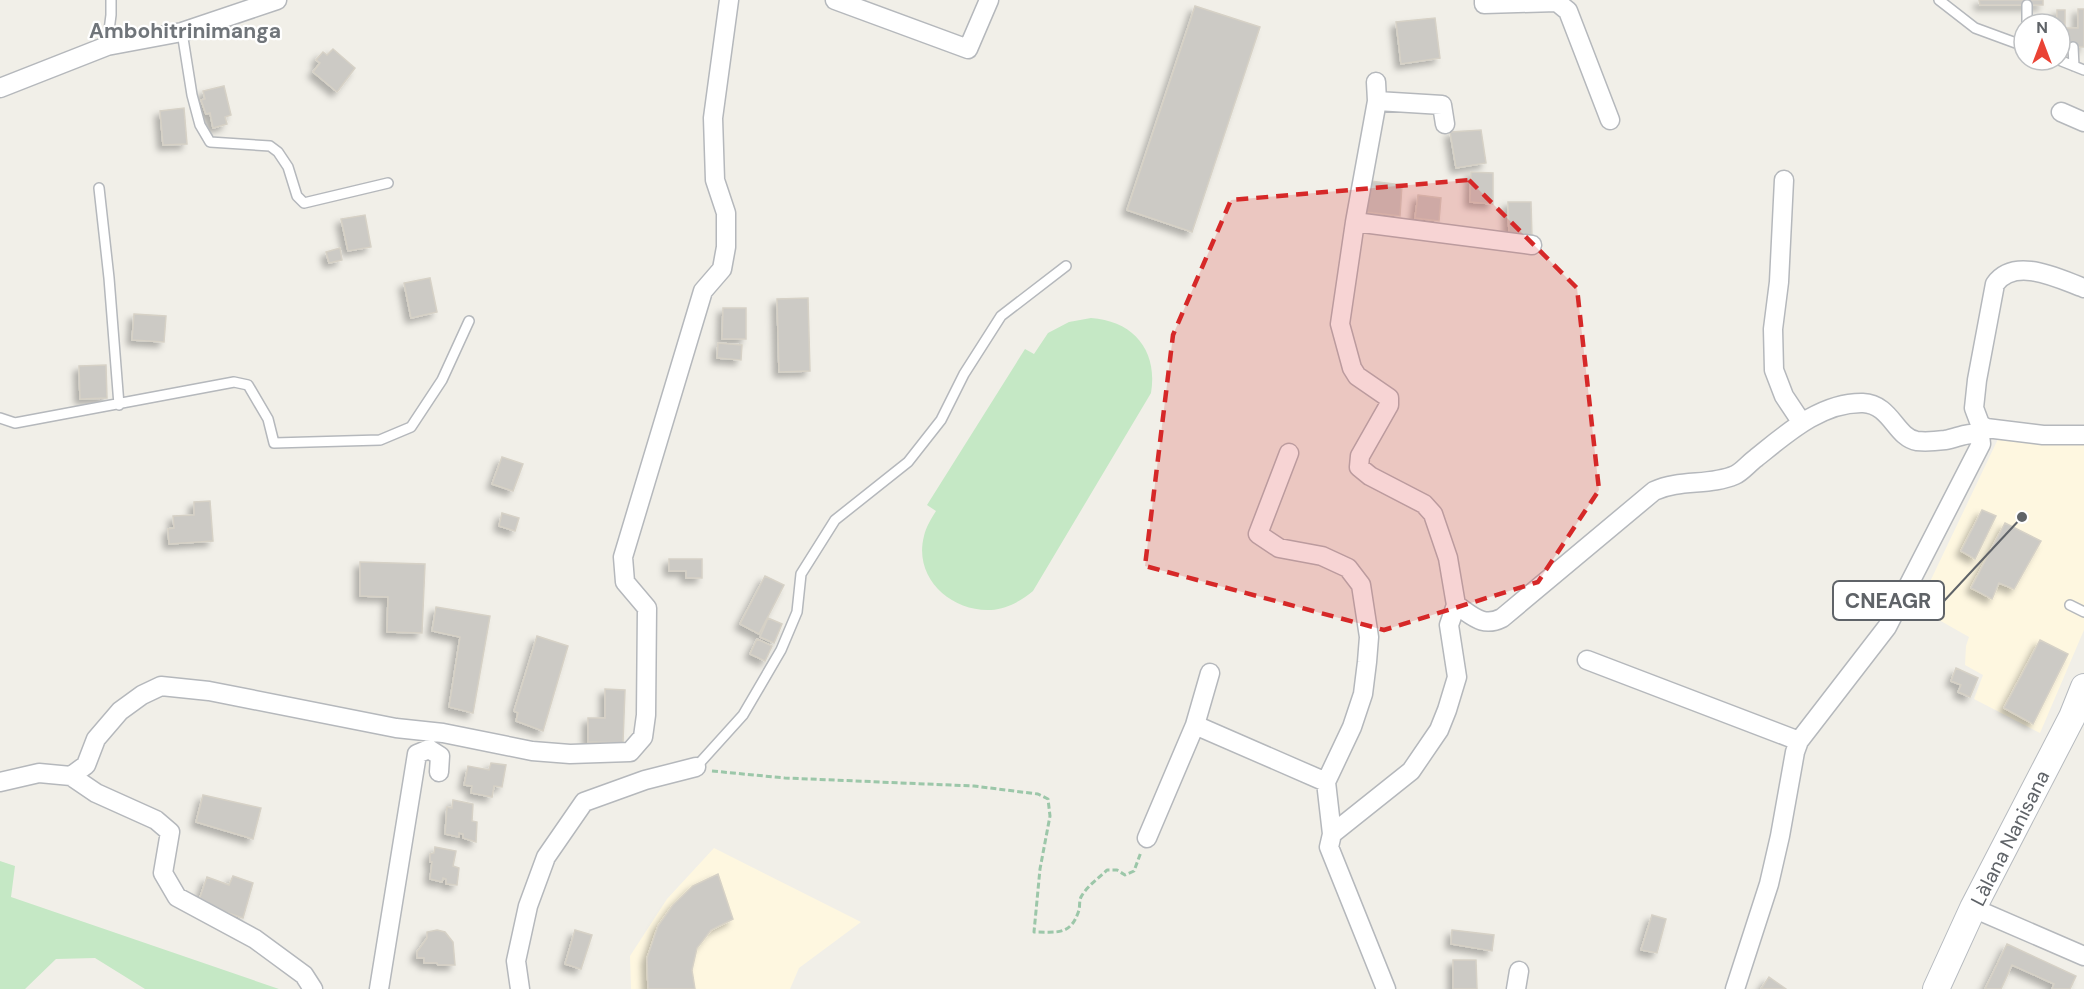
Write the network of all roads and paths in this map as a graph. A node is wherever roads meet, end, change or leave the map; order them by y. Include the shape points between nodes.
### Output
1 (111, 0) edge
2 (277, 0) edge
3 (729, 0) edge
4 (835, 0) edge
5 (989, 0) edge
6 (1484, 0) edge
7 (1939, 0) edge
8 (2027, 5) dead end
9 (2027, 12) edge
10 (182, 32) junction
11 (2012, 42) edge
12 (108, 46) junction
13 (2073, 47) dead end
14 (2074, 66) joint
15 (2084, 70) edge
16 (1376, 82) dead end
17 (0, 88) edge
18 (1377, 101) junction
19 (2061, 112) dead end
20 (1610, 120) dead end
21 (2084, 122) edge
22 (1445, 124) dead end
23 (1784, 180) dead end
24 (388, 183) dead end
25 (99, 188) dead end
26 (1355, 222) junction
27 (1532, 245) dead end
28 (1066, 266) dead end
29 (2084, 288) edge
30 (469, 321) dead end
31 (119, 405) junction
32 (0, 418) edge
33 (1802, 423) junction
34 (2084, 435) edge
35 (1289, 453) dead end
36 (1456, 605) junction
37 (2070, 605) dead end
38 (2084, 612) edge
39 (1587, 660) dead end
40 (1210, 673) dead end
41 (2084, 687) edge
42 (2078, 718) edge
43 (1195, 725) junction
44 (1798, 741) junction
45 (696, 767) joint
46 (439, 772) dead end
47 (718, 772) dead end
48 (71, 776) junction
49 (0, 782) edge
50 (1326, 782) junction
51 (1332, 834) junction
52 (1147, 838) joint
53 (1973, 908) junction
54 (2084, 956) edge
55 (313, 989) edge
56 (379, 989) edge
57 (520, 989) edge
58 (1386, 989) edge
59 (1735, 989) edge
60 (1936, 989) edge

1 - 12 lane
2 - 10 street
3 - 48 street via 713,118 715,180 726,213 722,270 703,291 623,557 625,582 647,608 646,715 643,737 635,748 630,752 570,754 532,751 209,691 161,686 120,711 96,739 86,765
4 - 5 street via 968,49
6 - 20 street via 1484,4 1557,2 1568,11
7 - 11 lane via 1975,28
8 - 9 lane
10 - 12 street
10 - 24 lane via 192,95 200,125 210,142 270,146 288,167 297,196 304,203
12 - 17 street
13 - 14 lane
14 - 15 lane
16 - 18 street
18 - 22 street via 1442,105
18 - 26 street
19 - 21 street
23 - 33 street via 1773,329 1774,370 1784,396
25 - 31 lane
26 - 27 street
26 - 36 street via 1340,324 1357,376 1389,398 1389,405 1360,456 1359,467 1424,504 1433,514 1448,558
28 - 45 lane via 1001,316 964,374 941,420 908,462 835,519 801,574 797,612 780,650 743,715
29 - 34 street via 2032,271 2000,276 1995,284 1974,408 1980,424 1986,428
30 - 31 lane via 442,380 411,427 380,440 274,443 268,418 248,385 234,382
31 - 32 lane via 15,423
33 - 36 street via 1737,475 1668,484 1654,491 1502,618 1484,622
33 - 44 street via 1837,407 1864,403 1881,408 1909,438 1917,441 1945,440 1972,433 1980,435 1981,444 1887,627
35 - 50 street via 1258,534 1279,548 1322,556 1348,568 1361,585 1369,637 1363,694
36 - 51 street via 1449,625 1457,677 1438,730 1411,771
37 - 38 lane
39 - 44 street
40 - 43 street
41 - 42 street, Làlana Nanisana
42 - 53 street, Làlana Nanisana
43 - 50 street
43 - 52 street
44 - 59 street via 1769,884
45 - 57 street via 584,802 546,857 528,906 516,961
46 - 56 street via 440,756 429,750 417,754
47 - 52 path via 974,786 1038,794 1048,800 1050,816 1040,869 1035,932 1063,932 1072,927 1086,891 1107,870 1125,875 1134,871
48 - 49 street via 39,773
48 - 55 street via 96,793 156,820 170,832 163,873 177,897 255,939 304,975
50 - 51 street
51 - 58 street via 1329,847
53 - 54 street
53 - 60 street, Làlana Nanisana

